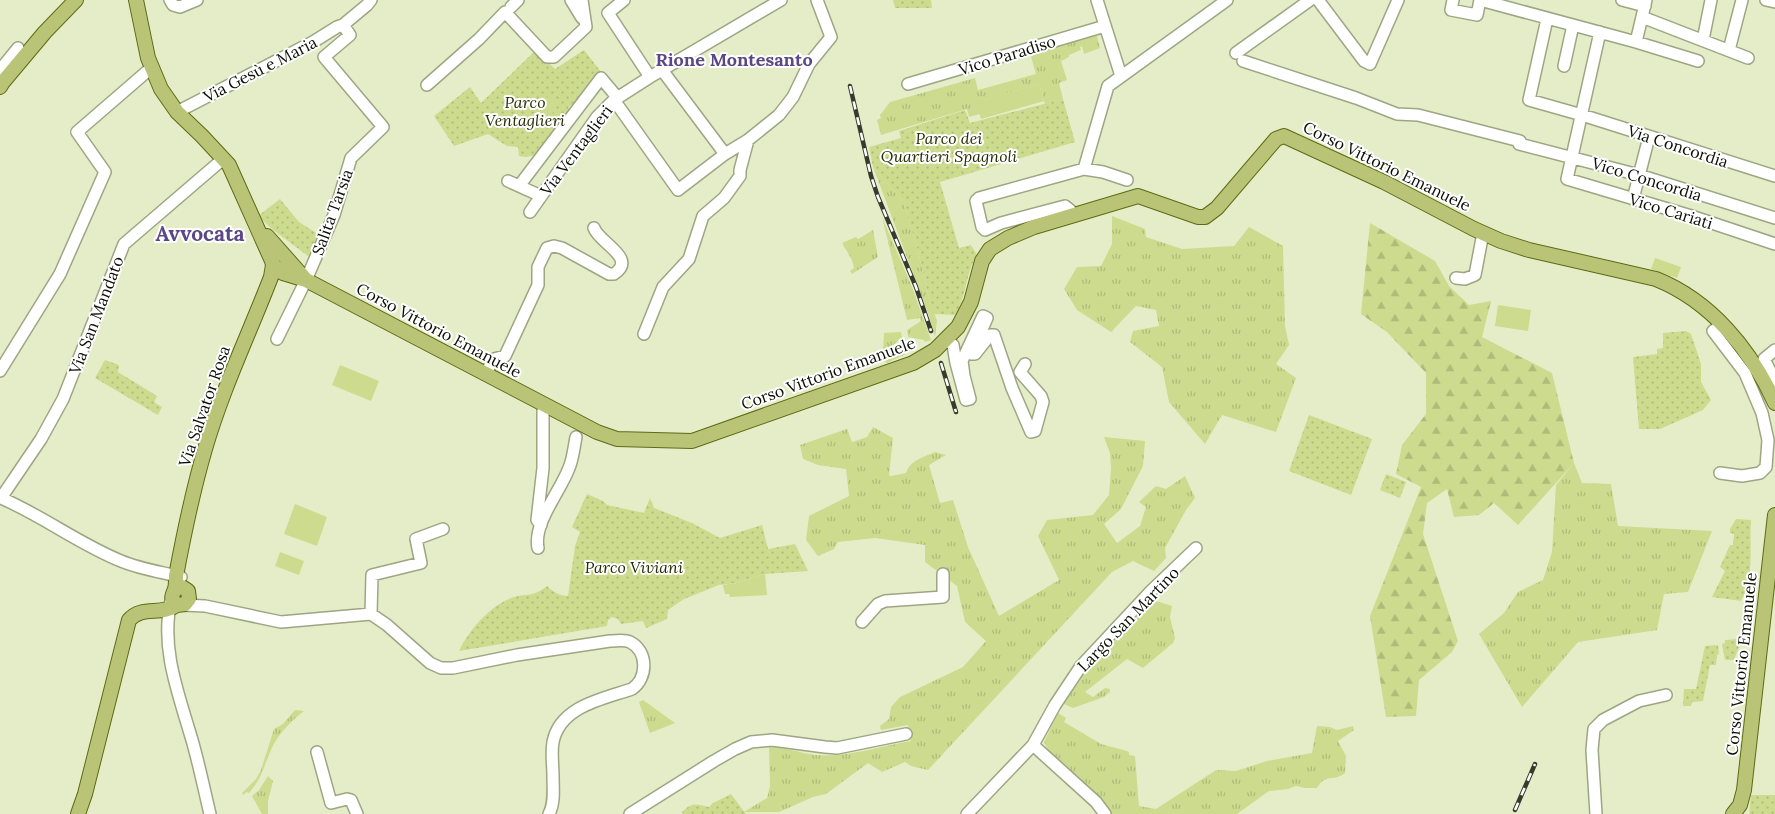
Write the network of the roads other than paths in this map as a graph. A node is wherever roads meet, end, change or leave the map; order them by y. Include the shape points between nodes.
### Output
1 (76, 0) edge
2 (136, 0) edge
3 (170, 0) edge
4 (198, 0) edge
5 (571, 0) edge
6 (582, 0) edge
7 (624, 0) edge
8 (781, 0) edge
9 (817, 0) edge
10 (1096, 0) edge
11 (1228, 0) edge
12 (1310, 0) edge
13 (1318, 0) edge
14 (1398, 0) edge
15 (1453, 0) edge
16 (1480, 0) edge
17 (1622, 0) edge
18 (1711, 0) edge
19 (1742, 0) edge
20 (1766, 0) edge
21 (369, 2) edge
22 (1775, 2) edge
23 (1502, 3) edge
24 (511, 6) edge
25 (1644, 7) edge
26 (1547, 18) junction
27 (586, 24) junction
28 (343, 25) junction
29 (1573, 25) junction
30 (1105, 26) junction
31 (1600, 32) junction
32 (1703, 40) junction
33 (1636, 42) junction
34 (18, 48) dead end
35 (1729, 50) junction
36 (1748, 58) dead end
37 (1698, 61) dead end
38 (1564, 66) dead end
39 (151, 68) junction
40 (0, 70) edge
41 (662, 70) junction
42 (1121, 76) junction
43 (650, 77) junction
44 (908, 84) dead end
45 (428, 85) dead end
46 (0, 87) edge
47 (616, 99) junction
48 (177, 112) junction
49 (1582, 115) junction
50 (1649, 137) junction
51 (748, 140) junction
52 (725, 154) junction
53 (1572, 157) junction
54 (224, 158) junction
55 (1084, 169) junction
56 (1639, 175) junction
57 (1775, 176) edge
58 (1127, 180) dead end
59 (508, 181) dead end
60 (519, 186) junction
61 (541, 196) junction
62 (1633, 199) junction
63 (530, 212) dead end
64 (1072, 215) junction
65 (1775, 218) edge
66 (254, 220) junction
67 (594, 228) dead end
68 (1483, 233) junction
69 (1775, 244) edge
70 (273, 266) junction
71 (303, 276) junction
72 (1456, 278) dead end
73 (1722, 324) junction
74 (644, 334) dead end
75 (277, 340) dead end
76 (947, 340) junction
77 (1775, 350) edge
78 (1025, 364) dead end
79 (0, 372) edge
80 (485, 374) junction
81 (1775, 381) edge
82 (1775, 403) edge
83 (547, 406) junction
84 (576, 437) dead end
85 (1720, 473) dead end
86 (1, 498) edge
87 (1775, 515) edge
88 (541, 525) junction
89 (443, 529) dead end
90 (538, 548) dead end
91 (1196, 548) dead end
92 (943, 574) dead end
93 (179, 594) junction
94 (371, 614) junction
95 (862, 622) dead end
96 (1666, 695) dead end
97 (906, 734) dead end
98 (1033, 745) junction
99 (317, 752) dead end
100 (78, 814) edge
101 (210, 814) edge
102 (356, 814) edge
103 (549, 814) edge
104 (630, 814) edge
105 (967, 814) edge
106 (1105, 814) edge
107 (1596, 814) edge
108 (1733, 814) edge

1 - 46 main road
2 - 39 main road
3 - 4 street via 177,7
5 - 27 street
6 - 27 street
7 - 43 street via 608,13
8 - 41 street, Via Ventaglieri
9 - 51 street via 831,37 809,64 793,97 779,114
10 - 30 street
11 - 42 street
12 - 53 street, Vico Concordia via 1239,57 1397,114 1418,115
13 - 14 street via 1364,61 1370,64
15 - 16 street via 1451,10 1477,15
16 - 23 street
17 - 25 street
18 - 32 street
19 - 35 street
20 - 22 street
21 - 28 street, Via Gesù e Maria
23 - 26 street
24 - 27 street via 546,56 551,58
24 - 45 street
25 - 32 street
25 - 33 street
26 - 29 street
26 - 49 street via 1529,100
28 - 48 street, Via Gesù e Maria
28 - 71 street, Salita Tarsia via 350,35 324,57 383,127 351,158 334,215
29 - 31 street
29 - 38 street
30 - 42 street
30 - 44 street, Vico Paradiso
31 - 33 street
31 - 49 street
32 - 35 street
33 - 37 street
34 - 40 street
35 - 36 street
39 - 48 main road
39 - 79 street via 78,132 105,172 60,274
41 - 43 street, Via Ventaglieri
41 - 52 street
42 - 55 street via 1108,86
43 - 47 street, Via Ventaglieri
47 - 52 street via 678,190
47 - 60 street via 601,78
47 - 61 street, Via Ventaglieri via 598,117
48 - 54 main road
49 - 50 street, Via Concordia
49 - 53 street
50 - 56 street
50 - 57 street, Via Concordia
51 - 52 street
51 - 74 street via 740,176 724,198 703,216 689,259 663,287
53 - 56 street, Vico Concordia
53 - 62 street, Vico Cariati via 1568,178
54 - 66 main road
54 - 86 street, Via San Mandato via 124,244 63,399
55 - 58 street
55 - 64 street via 976,201 985,230 1064,206
56 - 62 street
56 - 65 street, Vico Concordia
59 - 60 street
60 - 61 street
61 - 63 street, Via Ventaglieri
62 - 69 street, Vico Cariati
64 - 68 main road, Corso Vittorio Emanuele via 1138,196 1205,217 1272,143 1284,136
64 - 76 main road, Corso Vittorio Emanuele via 1034,227 990,249 982,261 965,317
66 - 70 main road
66 - 71 main road
67 - 80 street via 596,234 620,256 620,269 608,274 562,248 548,248 538,267 538,285 505,356 494,359
68 - 72 street via 1475,274 1466,279
68 - 73 main road, Corso Vittorio Emanuele via 1529,250 1656,279 1688,295
70 - 71 main road via 285,266
70 - 93 main road, Via Salvator Rosa via 206,447 179,562
71 - 75 street, Salita Tarsia
71 - 80 main road, Corso Vittorio Emanuele
73 - 82 main road, Corso Vittorio Emanuele via 1761,374
73 - 85 street via 1713,331 1744,373 1762,413 1768,440 1766,467 1760,472 1742,476
76 - 78 street via 953,345 966,400 970,399 962,360 983,316 987,318 971,354 975,354 990,335 994,335 1031,432 1035,431 1043,402 1020,372
76 - 83 main road, Corso Vittorio Emanuele via 925,357 896,369 694,440 617,439
77 - 81 street via 1764,359
80 - 83 main road, Corso Vittorio Emanuele
83 - 88 street via 537,520
84 - 88 street via 569,468
86 - 93 street
87 - 108 main road, Corso Vittorio Emanuele via 1744,790 1740,805
88 - 90 street
89 - 94 street via 416,539 421,562 372,575
91 - 98 street, Largo San Martino via 1081,666
92 - 95 street via 944,597 885,601 878,604
93 - 94 street via 204,606 277,622
93 - 100 main road via 128,620
93 - 101 street, Via Salvator Rosa via 169,660
94 - 103 street via 430,663 441,668 622,640 637,647 644,666 639,684 582,707 569,715 558,729 553,744 552,809
96 - 107 street via 1639,701 1603,720 1594,729
97 - 104 street via 838,748 772,740 752,742 714,761
98 - 105 street, Largo San Martino
98 - 106 street
99 - 102 street via 331,803 351,800

